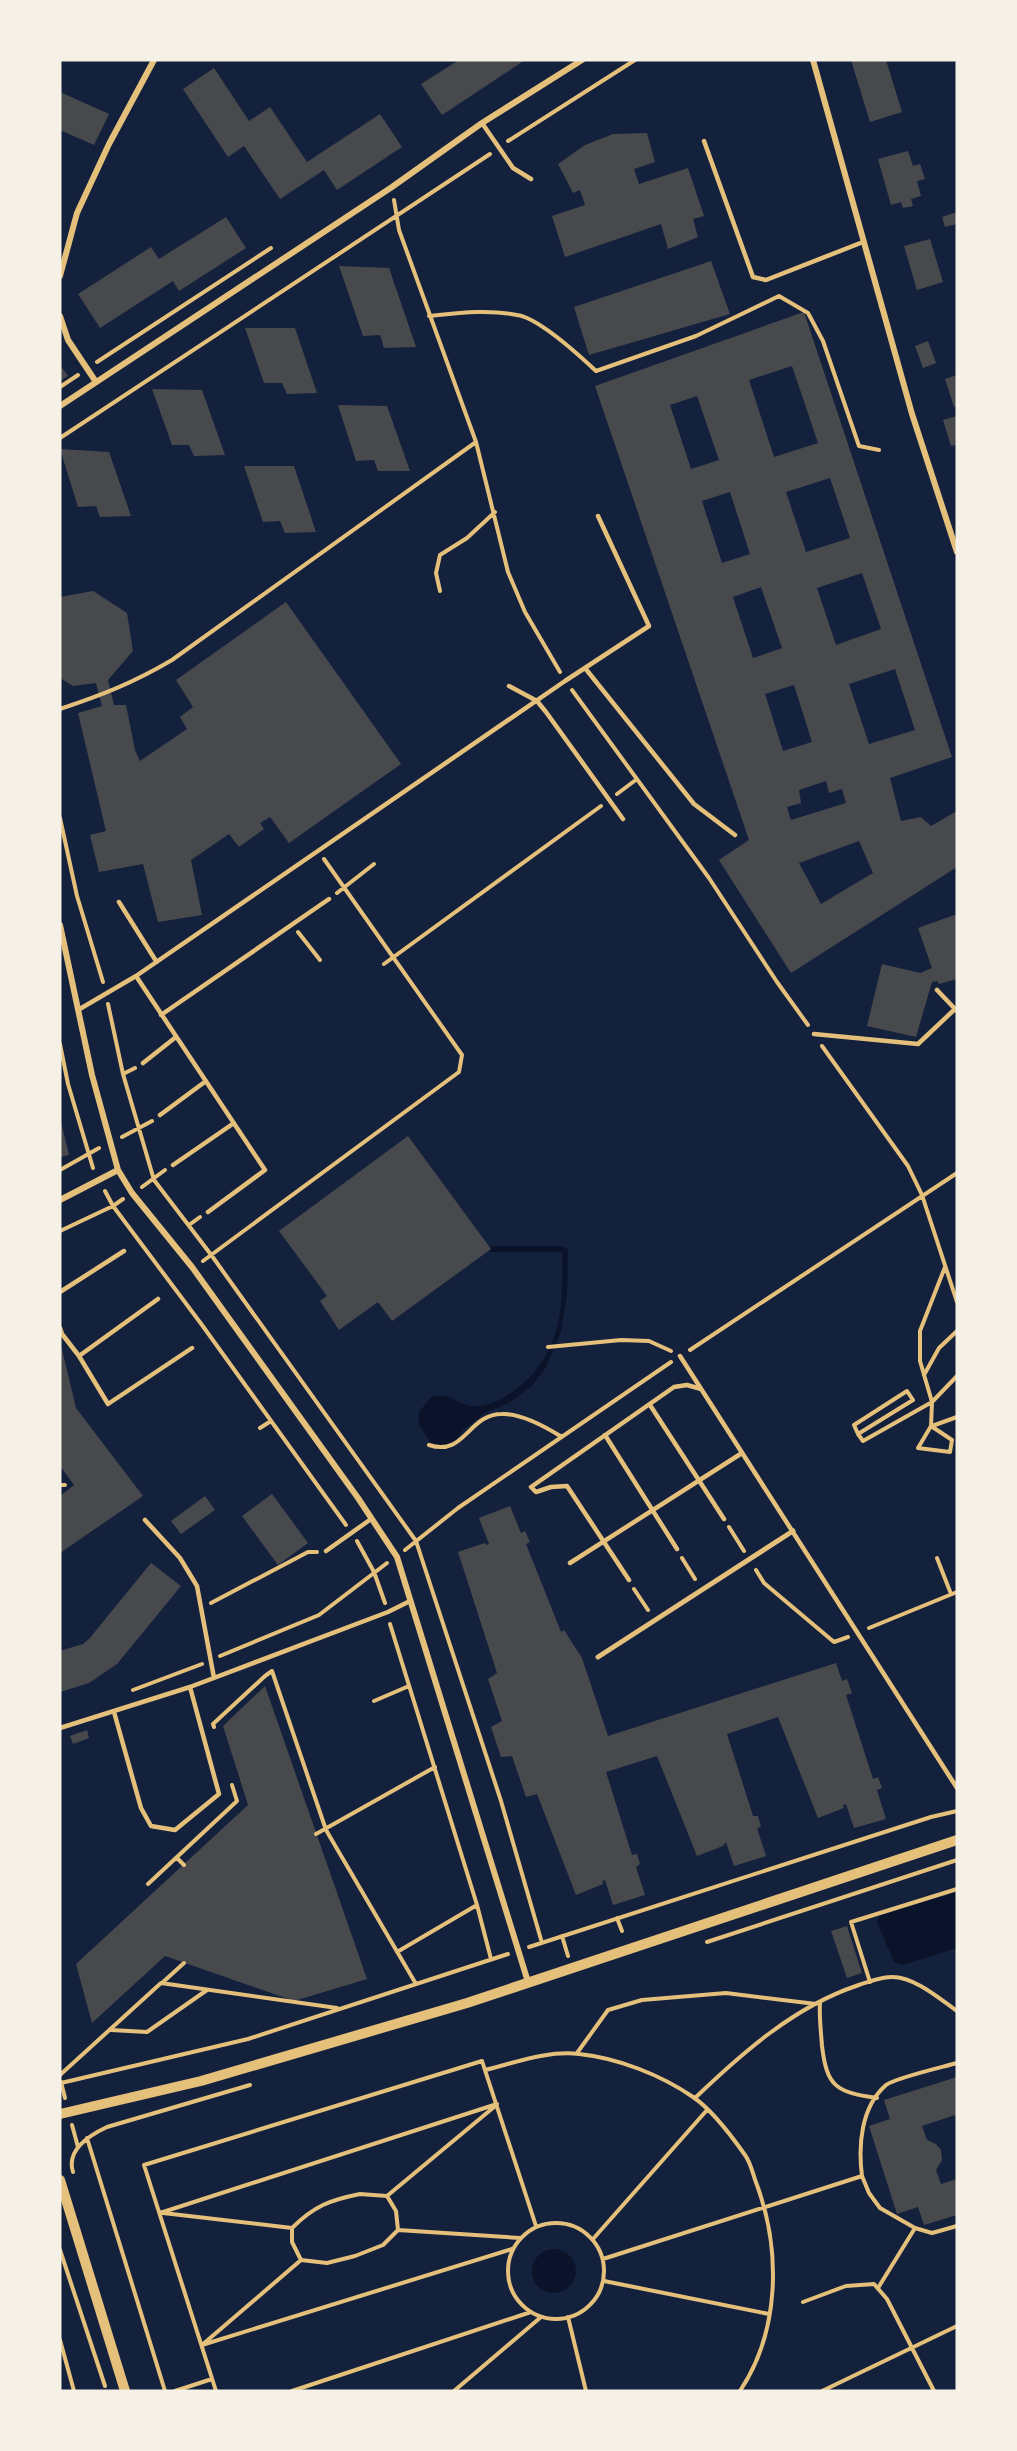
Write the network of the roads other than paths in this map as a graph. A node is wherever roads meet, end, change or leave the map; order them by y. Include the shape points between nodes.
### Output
1 (154, 60) edge
2 (582, 60) edge
3 (813, 60) edge
4 (482, 123) junction
5 (704, 141) dead end
6 (531, 179) dead end
7 (863, 243) junction
8 (60, 276) edge
9 (60, 316) edge
10 (96, 382) junction
11 (60, 406) edge
12 (598, 516) dead end
13 (957, 552) edge
14 (585, 668) junction
15 (509, 686) dead end
16 (537, 701) junction
17 (623, 819) dead end
18 (735, 835) dead end
19 (329, 899) dead end
20 (119, 902) dead end
21 (60, 925) edge
22 (156, 962) junction
23 (136, 976) junction
24 (937, 990) dead end
25 (78, 1010) junction
26 (956, 1010) edge
27 (161, 1015) junction
28 (814, 1034) road end
29 (176, 1037) junction
30 (143, 1063) dead end
31 (206, 1081) junction
32 (160, 1116) dead end
33 (234, 1123) junction
34 (173, 1165) dead end
35 (118, 1170) junction
36 (60, 1200) edge
37 (208, 1212) dead end
38 (124, 1251) dead end
39 (60, 1292) edge
40 (158, 1299) dead end
41 (60, 1328) edge
42 (192, 1348) dead end
43 (79, 1356) junction
44 (680, 1356) road end
45 (701, 1389) junction
46 (650, 1405) junction
47 (605, 1435) junction
48 (742, 1453) junction
49 (699, 1481) junction
50 (653, 1511) junction
51 (371, 1519) junction
52 (724, 1519) road end
53 (145, 1520) dead end
54 (793, 1531) junction
55 (604, 1542) junction
56 (677, 1549) road end
57 (326, 1551) road end
58 (570, 1563) dead end
59 (629, 1580) road end
60 (410, 1601) junction
61 (598, 1658) dead end
62 (214, 1678) junction
63 (190, 1687) junction
64 (114, 1712) junction
65 (60, 1728) edge
66 (957, 1788) edge
67 (957, 1840) edge
68 (528, 1982) junction
69 (60, 2114) edge
70 (60, 2180) edge
71 (125, 2391) edge

1 - 8 street via 77,213
2 - 4 street
3 - 7 street
4 - 6 lane via 513,168
4 - 10 street
5 - 7 lane via 753,277 766,280
7 - 13 street
9 - 10 street via 68,340
10 - 11 street
12 - 14 lane via 649,626
14 - 16 lane
14 - 18 lane via 694,804
15 - 16 lane
16 - 17 lane
16 - 22 lane
19 - 27 lane
20 - 22 lane
21 - 25 street
22 - 23 lane
23 - 25 lane
23 - 27 lane
24 - 26 lane
25 - 35 street
26 - 28 lane via 918,1044
27 - 29 lane
29 - 30 lane
29 - 31 lane
31 - 32 lane
31 - 33 lane
33 - 34 lane
33 - 37 lane via 265,1170
35 - 36 street
35 - 51 street
38 - 39 lane
40 - 43 lane
41 - 43 lane
42 - 43 lane via 108,1404
44 - 45 lane
45 - 46 lane via 674,1387
45 - 48 lane
46 - 47 lane
46 - 49 lane
47 - 50 lane
47 - 55 lane via 531,1487 536,1492 567,1486
48 - 49 lane
48 - 54 lane
49 - 50 lane
49 - 52 lane
50 - 55 lane
50 - 56 lane
51 - 57 lane
51 - 60 street via 397,1557
53 - 62 lane via 180,1558 197,1586
54 - 61 street
54 - 66 lane
55 - 58 lane
55 - 59 lane
60 - 62 lane
60 - 68 street
62 - 63 lane
63 - 64 lane
63 - 64 lane via 219,1794 176,1830 151,1826 141,1808
64 - 65 lane
67 - 68 street
68 - 69 street via 201,2081
70 - 71 street

